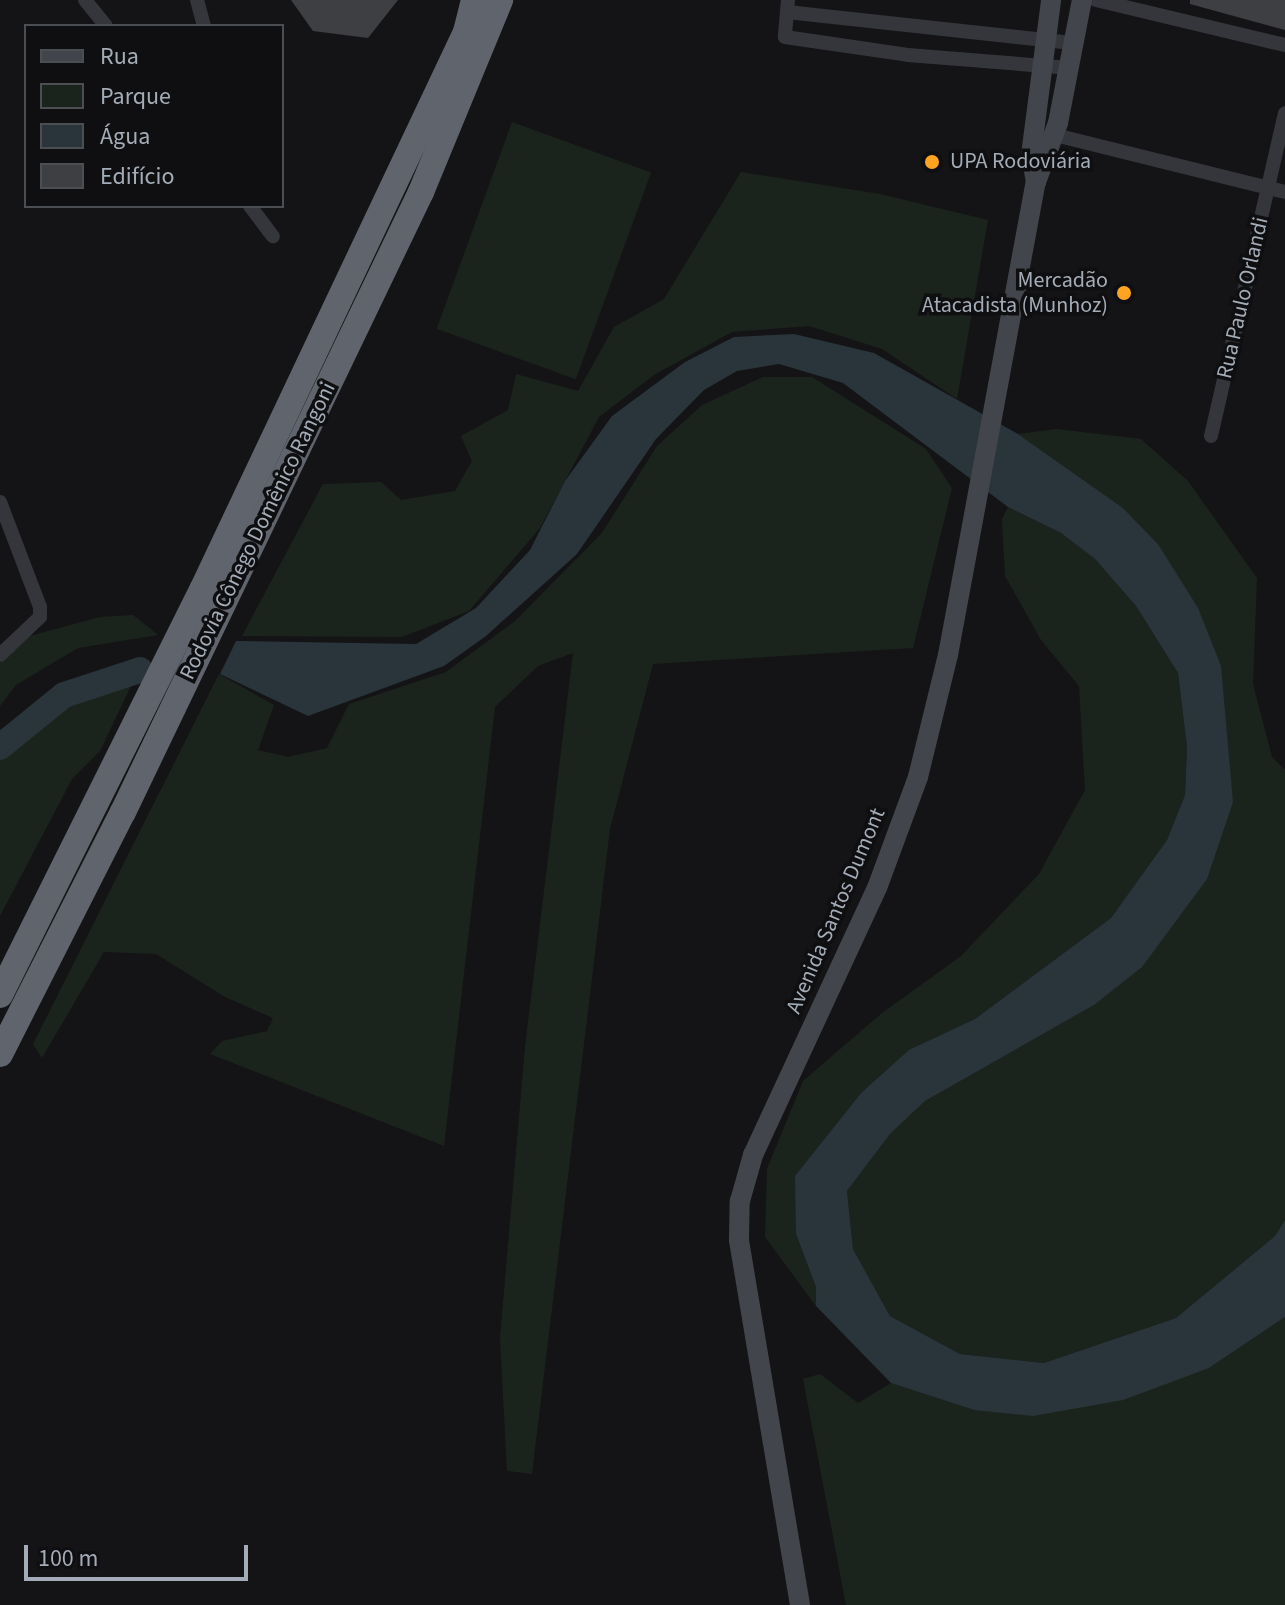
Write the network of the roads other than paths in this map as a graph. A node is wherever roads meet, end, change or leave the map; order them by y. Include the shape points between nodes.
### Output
1 (85, 0) edge
2 (197, 0) edge
3 (474, 0) edge
4 (500, 0) edge
5 (1051, 0) edge
6 (1082, 0) edge
7 (1096, 0) edge
8 (788, 6) edge
9 (104, 24) edge
10 (203, 24) edge
11 (1044, 41) junction
12 (1074, 43) junction
13 (1285, 45) edge
14 (1043, 66) junction
15 (1070, 68) junction
16 (1285, 113) edge
17 (1055, 135) junction
18 (1036, 182) junction
19 (1268, 188) junction
20 (1285, 192) edge
21 (252, 208) edge
22 (273, 236) dead end
23 (1211, 436) dead end
24 (0, 502) edge
25 (214, 595) junction
26 (0, 655) edge
27 (0, 995) edge
28 (0, 1054) edge
29 (800, 1605) edge

1 - 9 street
2 - 10 street
3 - 25 highway, Rodovia Cônego Domênico Rangoni via 466,32
4 - 25 highway, Rodovia Cônego Domênico Rangoni via 421,192
5 - 11 main road, Avenida Santos Dumont
6 - 12 main road, Avenida Santos Dumont
7 - 13 street
8 - 11 street
8 - 14 street via 785,37 908,55
11 - 12 street
11 - 14 main road, Avenida Santos Dumont
12 - 15 main road, Avenida Santos Dumont
14 - 15 street
14 - 18 main road, Avenida Santos Dumont via 1031,155
15 - 17 main road, Avenida Santos Dumont
16 - 19 street, Rua Paulo Orlandi
17 - 18 main road, Avenida Santos Dumont
17 - 19 street
18 - 29 main road, Avenida Santos Dumont via 948,655 918,777 877,888 753,1155 740,1201 741,1253
19 - 20 street
19 - 23 street, Rua Paulo Orlandi
21 - 22 street
24 - 26 street via 40,617
25 - 27 highway, Rodovia Cônego Domênico Rangoni via 97,799
25 - 28 highway, Rodovia Cônego Domênico Rangoni via 123,812

